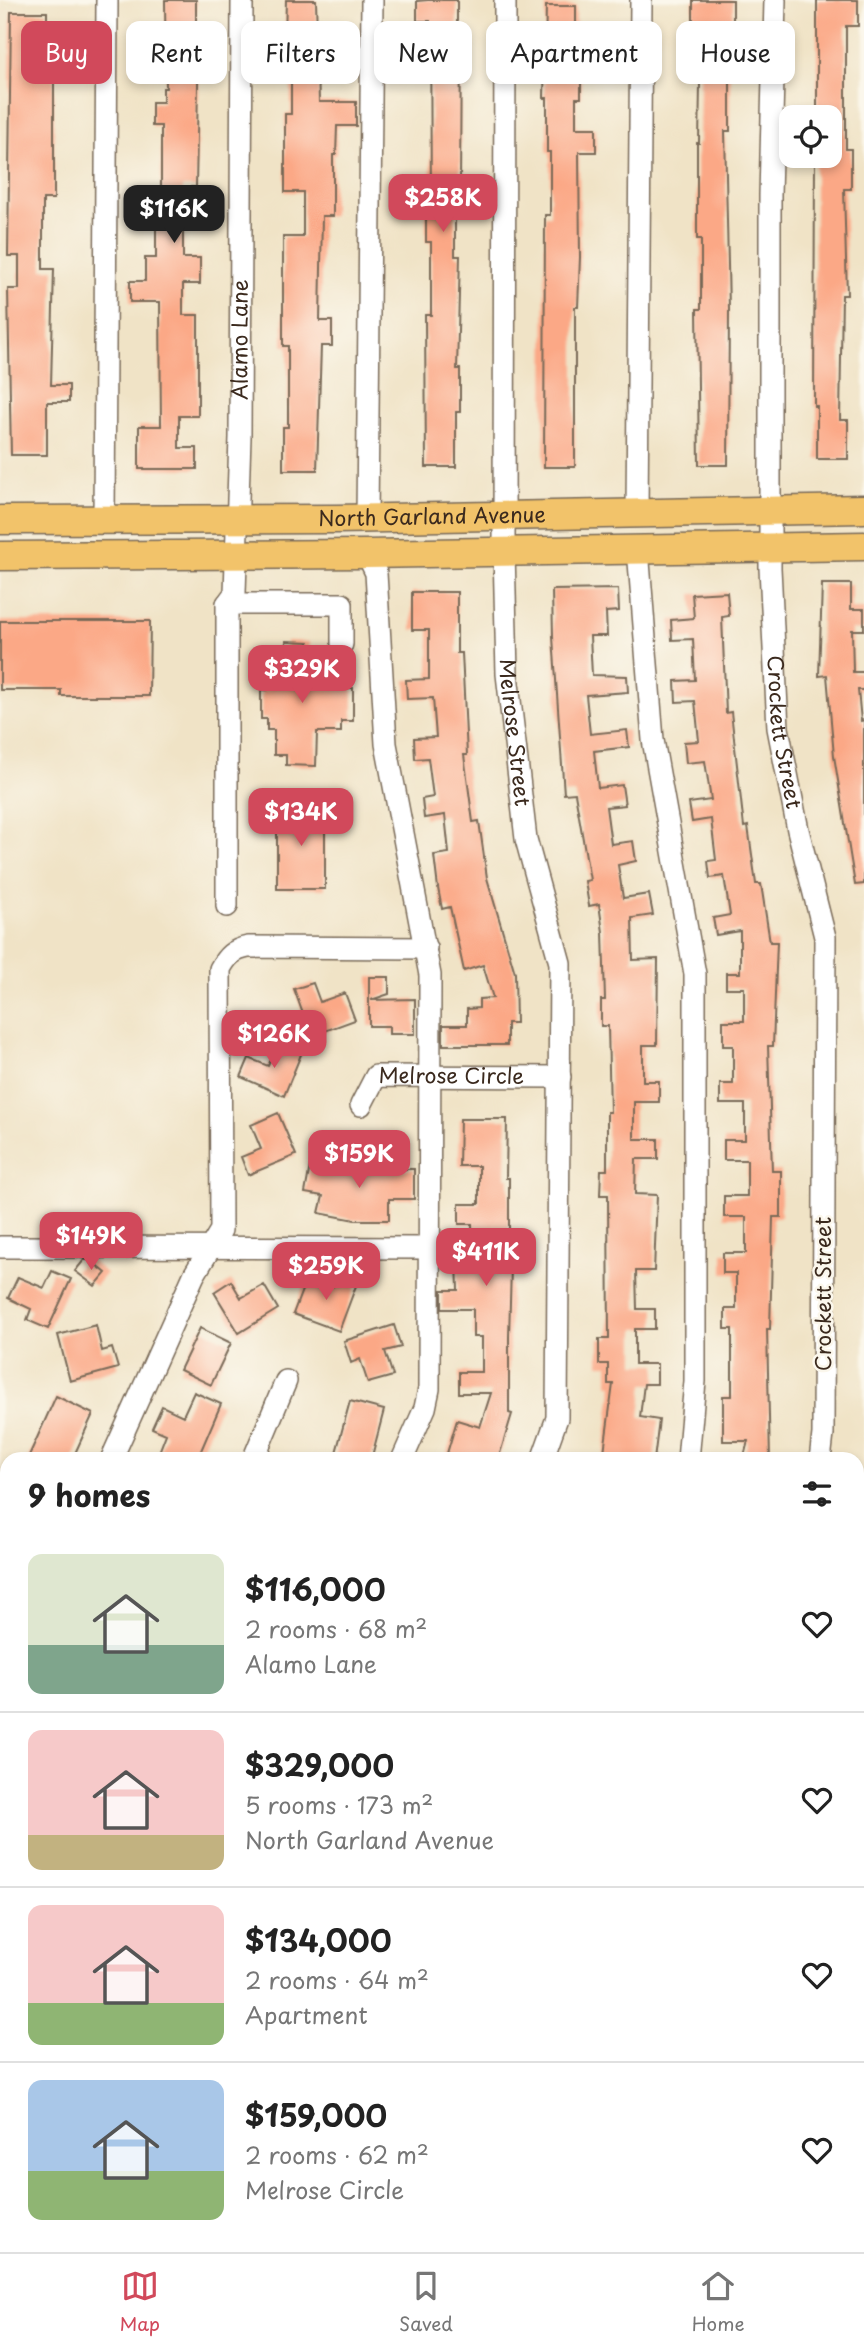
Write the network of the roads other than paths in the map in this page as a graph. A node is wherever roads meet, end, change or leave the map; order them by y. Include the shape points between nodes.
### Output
1 (107, 0) edge
2 (242, 0) edge
3 (372, 0) edge
4 (505, 0) edge
5 (641, 0) edge
6 (775, 0) edge
7 (864, 509) edge
8 (768, 512) junction
9 (637, 514) junction
10 (504, 516) junction
11 (367, 519) junction
12 (0, 520) edge
13 (236, 520) junction
14 (104, 522) junction
15 (864, 546) edge
16 (769, 548) junction
17 (638, 550) junction
18 (504, 551) junction
19 (367, 554) junction
20 (235, 555) junction
21 (0, 556) edge
22 (227, 604) junction
23 (342, 644) dead end
24 (227, 906) dead end
25 (426, 948) junction
26 (430, 1077) junction
27 (560, 1077) junction
28 (361, 1105) dead end
29 (0, 1247) edge
30 (212, 1247) junction
31 (429, 1248) junction
32 (286, 1381) dead end
33 (115, 1452) edge
34 (256, 1452) edge
35 (406, 1452) edge
36 (545, 1452) edge
37 (689, 1452) edge
38 (821, 1452) edge

1 - 14 street
2 - 13 street, Alamo Lane
3 - 11 street
4 - 10 street, Melrose Street
5 - 9 street
6 - 8 street, Crockett Street
7 - 8 main road, North Garland Avenue
8 - 9 main road, North Garland Avenue
8 - 16 street, Crockett Street
9 - 10 main road, North Garland Avenue
10 - 11 main road, North Garland Avenue
10 - 18 street, Melrose Street
11 - 13 main road, North Garland Avenue
12 - 14 main road, North Garland Avenue
13 - 14 main road, North Garland Avenue
13 - 20 street, Alamo Lane
15 - 16 main road, North Garland Avenue
16 - 17 main road, North Garland Avenue
16 - 38 street, Crockett Street via 778,728 825,937
17 - 18 main road, North Garland Avenue
17 - 37 street via 653,740 695,974 695,1381
18 - 19 main road, North Garland Avenue
18 - 27 street, Melrose Street via 507,674 526,839 560,963
19 - 20 main road, North Garland Avenue
19 - 25 street via 376,573 386,744
20 - 21 main road, North Garland Avenue
20 - 22 street, Alamo Lane via 235,593
22 - 23 street via 342,604
22 - 24 street, Alamo Lane
25 - 26 street
25 - 30 street via 248,947 237,949 226,959 220,969 221,1230
26 - 27 street, Melrose Circle
26 - 28 street, Melrose Circle via 376,1076
26 - 31 street
27 - 36 street, Melrose Street via 557,1418
29 - 30 street
30 - 31 street
30 - 33 street via 194,1275
31 - 35 street via 429,1389
32 - 34 street

